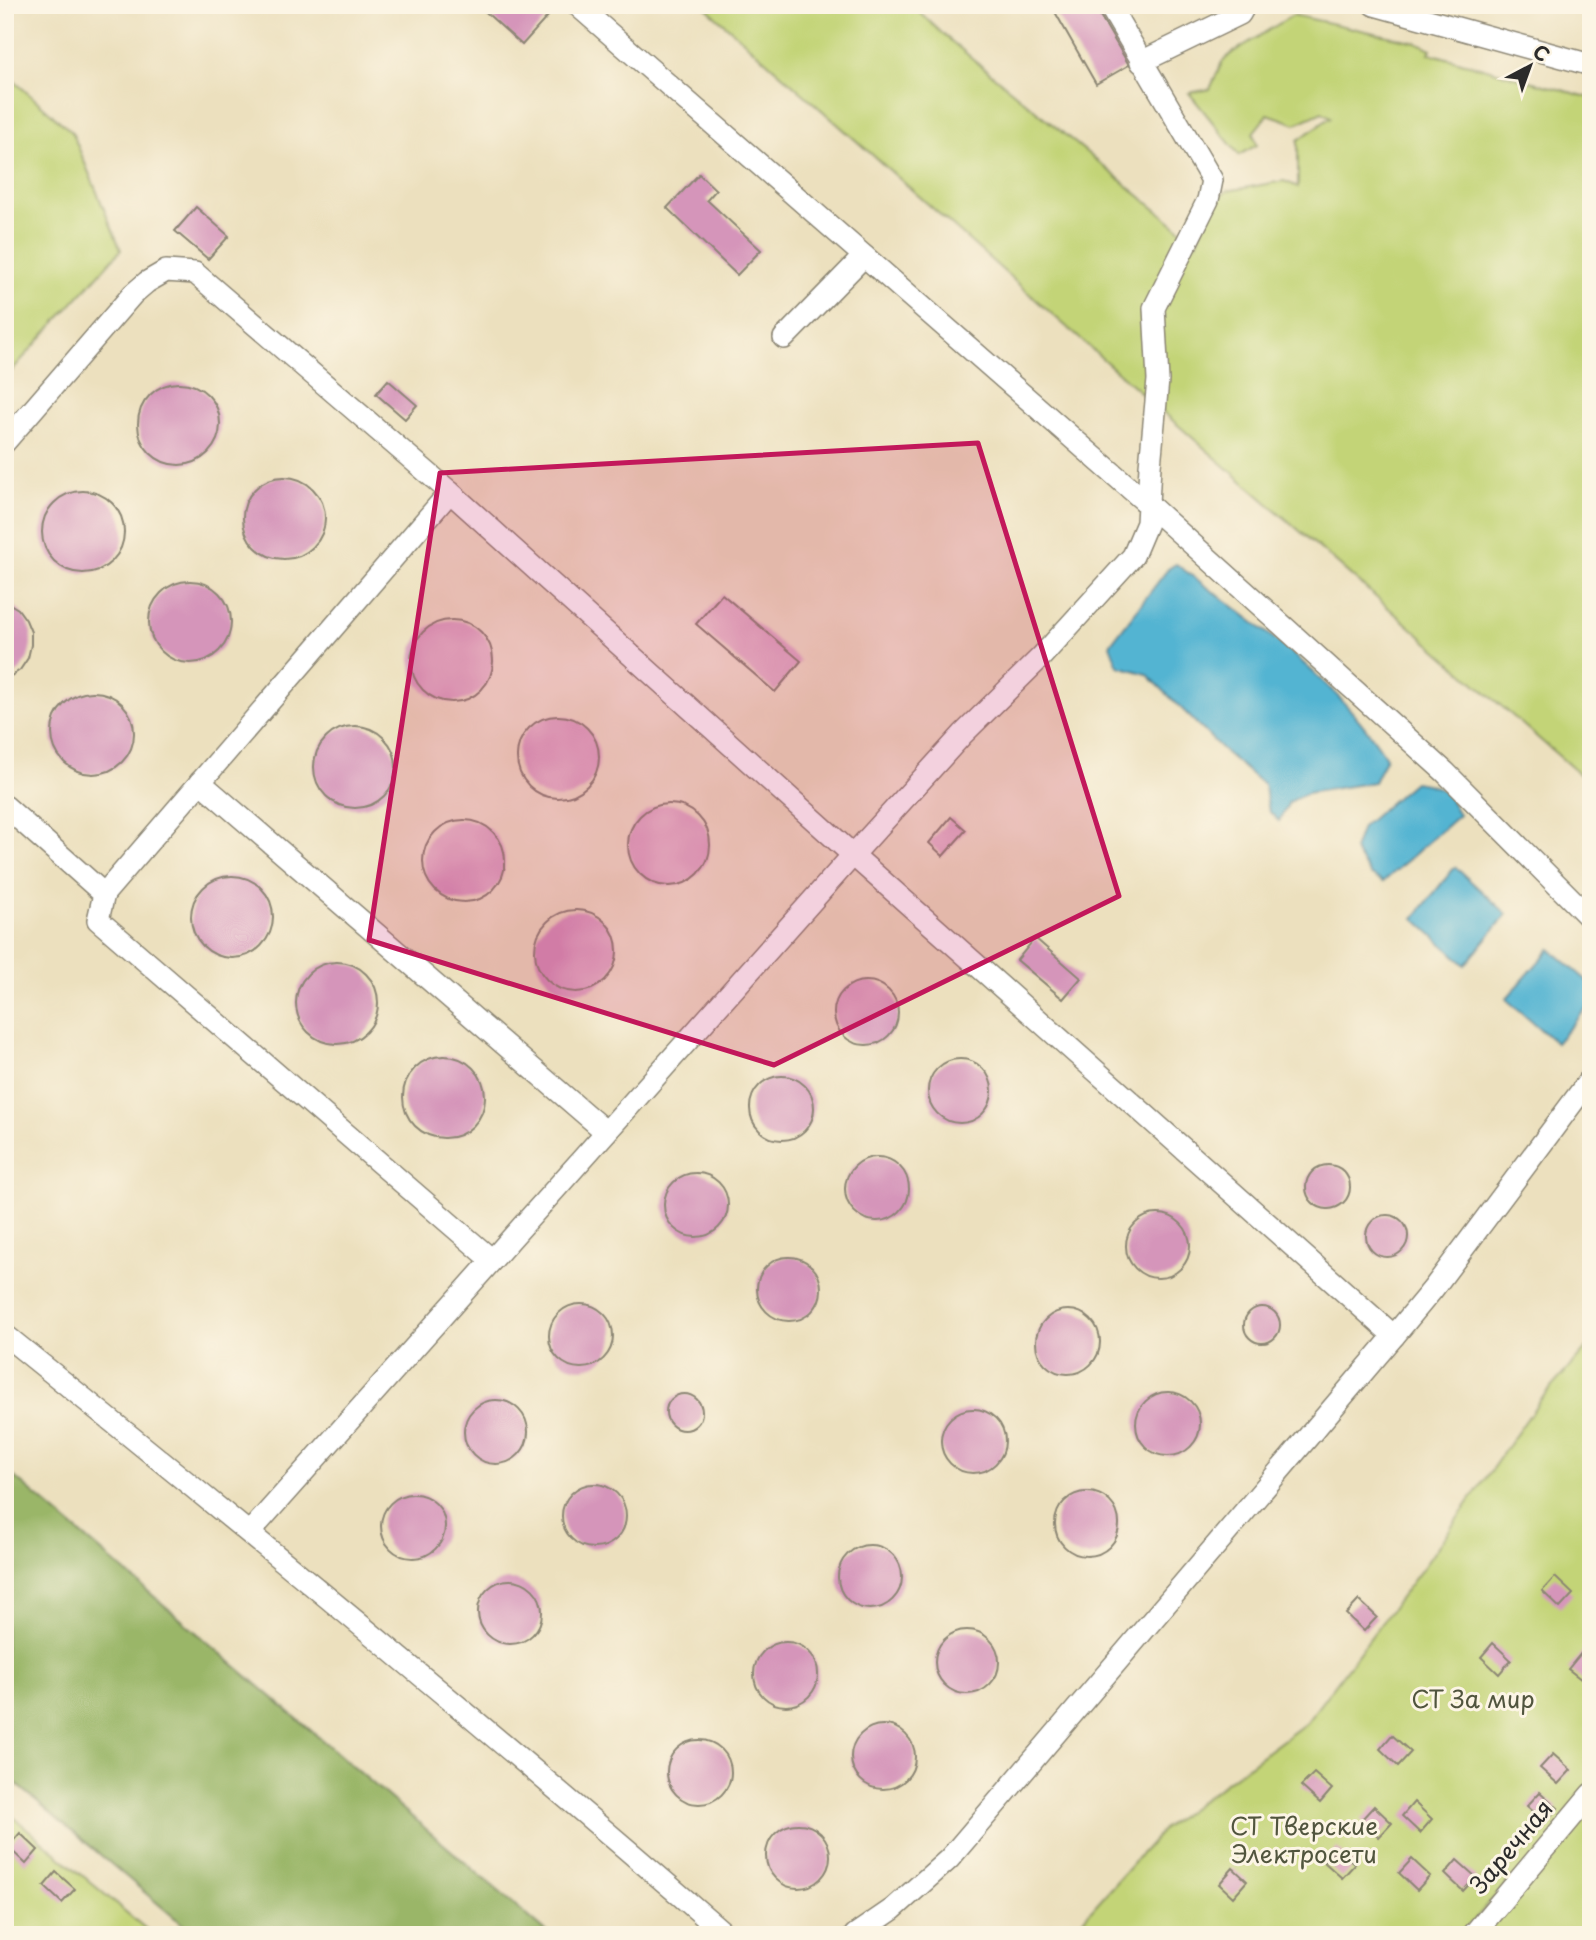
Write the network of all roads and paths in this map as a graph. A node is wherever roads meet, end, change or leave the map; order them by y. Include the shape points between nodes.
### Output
1 (577, 5) edge
2 (1109, 5) edge
3 (1245, 5) edge
4 (1374, 5) edge
5 (1141, 62) junction
6 (1591, 65) edge
7 (864, 256) junction
8 (784, 338) dead end
9 (5, 442) edge
10 (450, 492) junction
11 (1149, 505) junction
12 (200, 782) junction
13 (5, 806) edge
14 (853, 855) junction
15 (104, 894) junction
16 (1591, 919) edge
17 (1591, 1078) edge
18 (606, 1132) junction
19 (492, 1260) junction
20 (5, 1335) edge
21 (1394, 1336) junction
22 (250, 1532) junction
23 (1591, 1794) edge
24 (726, 1935) edge
25 (855, 1935) edge
26 (1472, 1935) edge

1 - 7 street
2 - 5 street
3 - 5 street via 1240,14
4 - 6 street
5 - 11 street via 1212,180 1208,200 1154,308 1158,380
7 - 8 street
7 - 11 street
9 - 10 street via 133,294 166,271 195,273
10 - 12 street
10 - 14 street
11 - 14 street via 1133,556
11 - 16 street via 1445,772
12 - 15 street
12 - 18 street
13 - 15 street
14 - 18 street
14 - 21 street
15 - 19 street via 98,920
17 - 21 street
18 - 19 street
19 - 22 street
20 - 22 street
21 - 25 street via 949,1859 893,1909
22 - 24 street
23 - 26 street, Заречная

